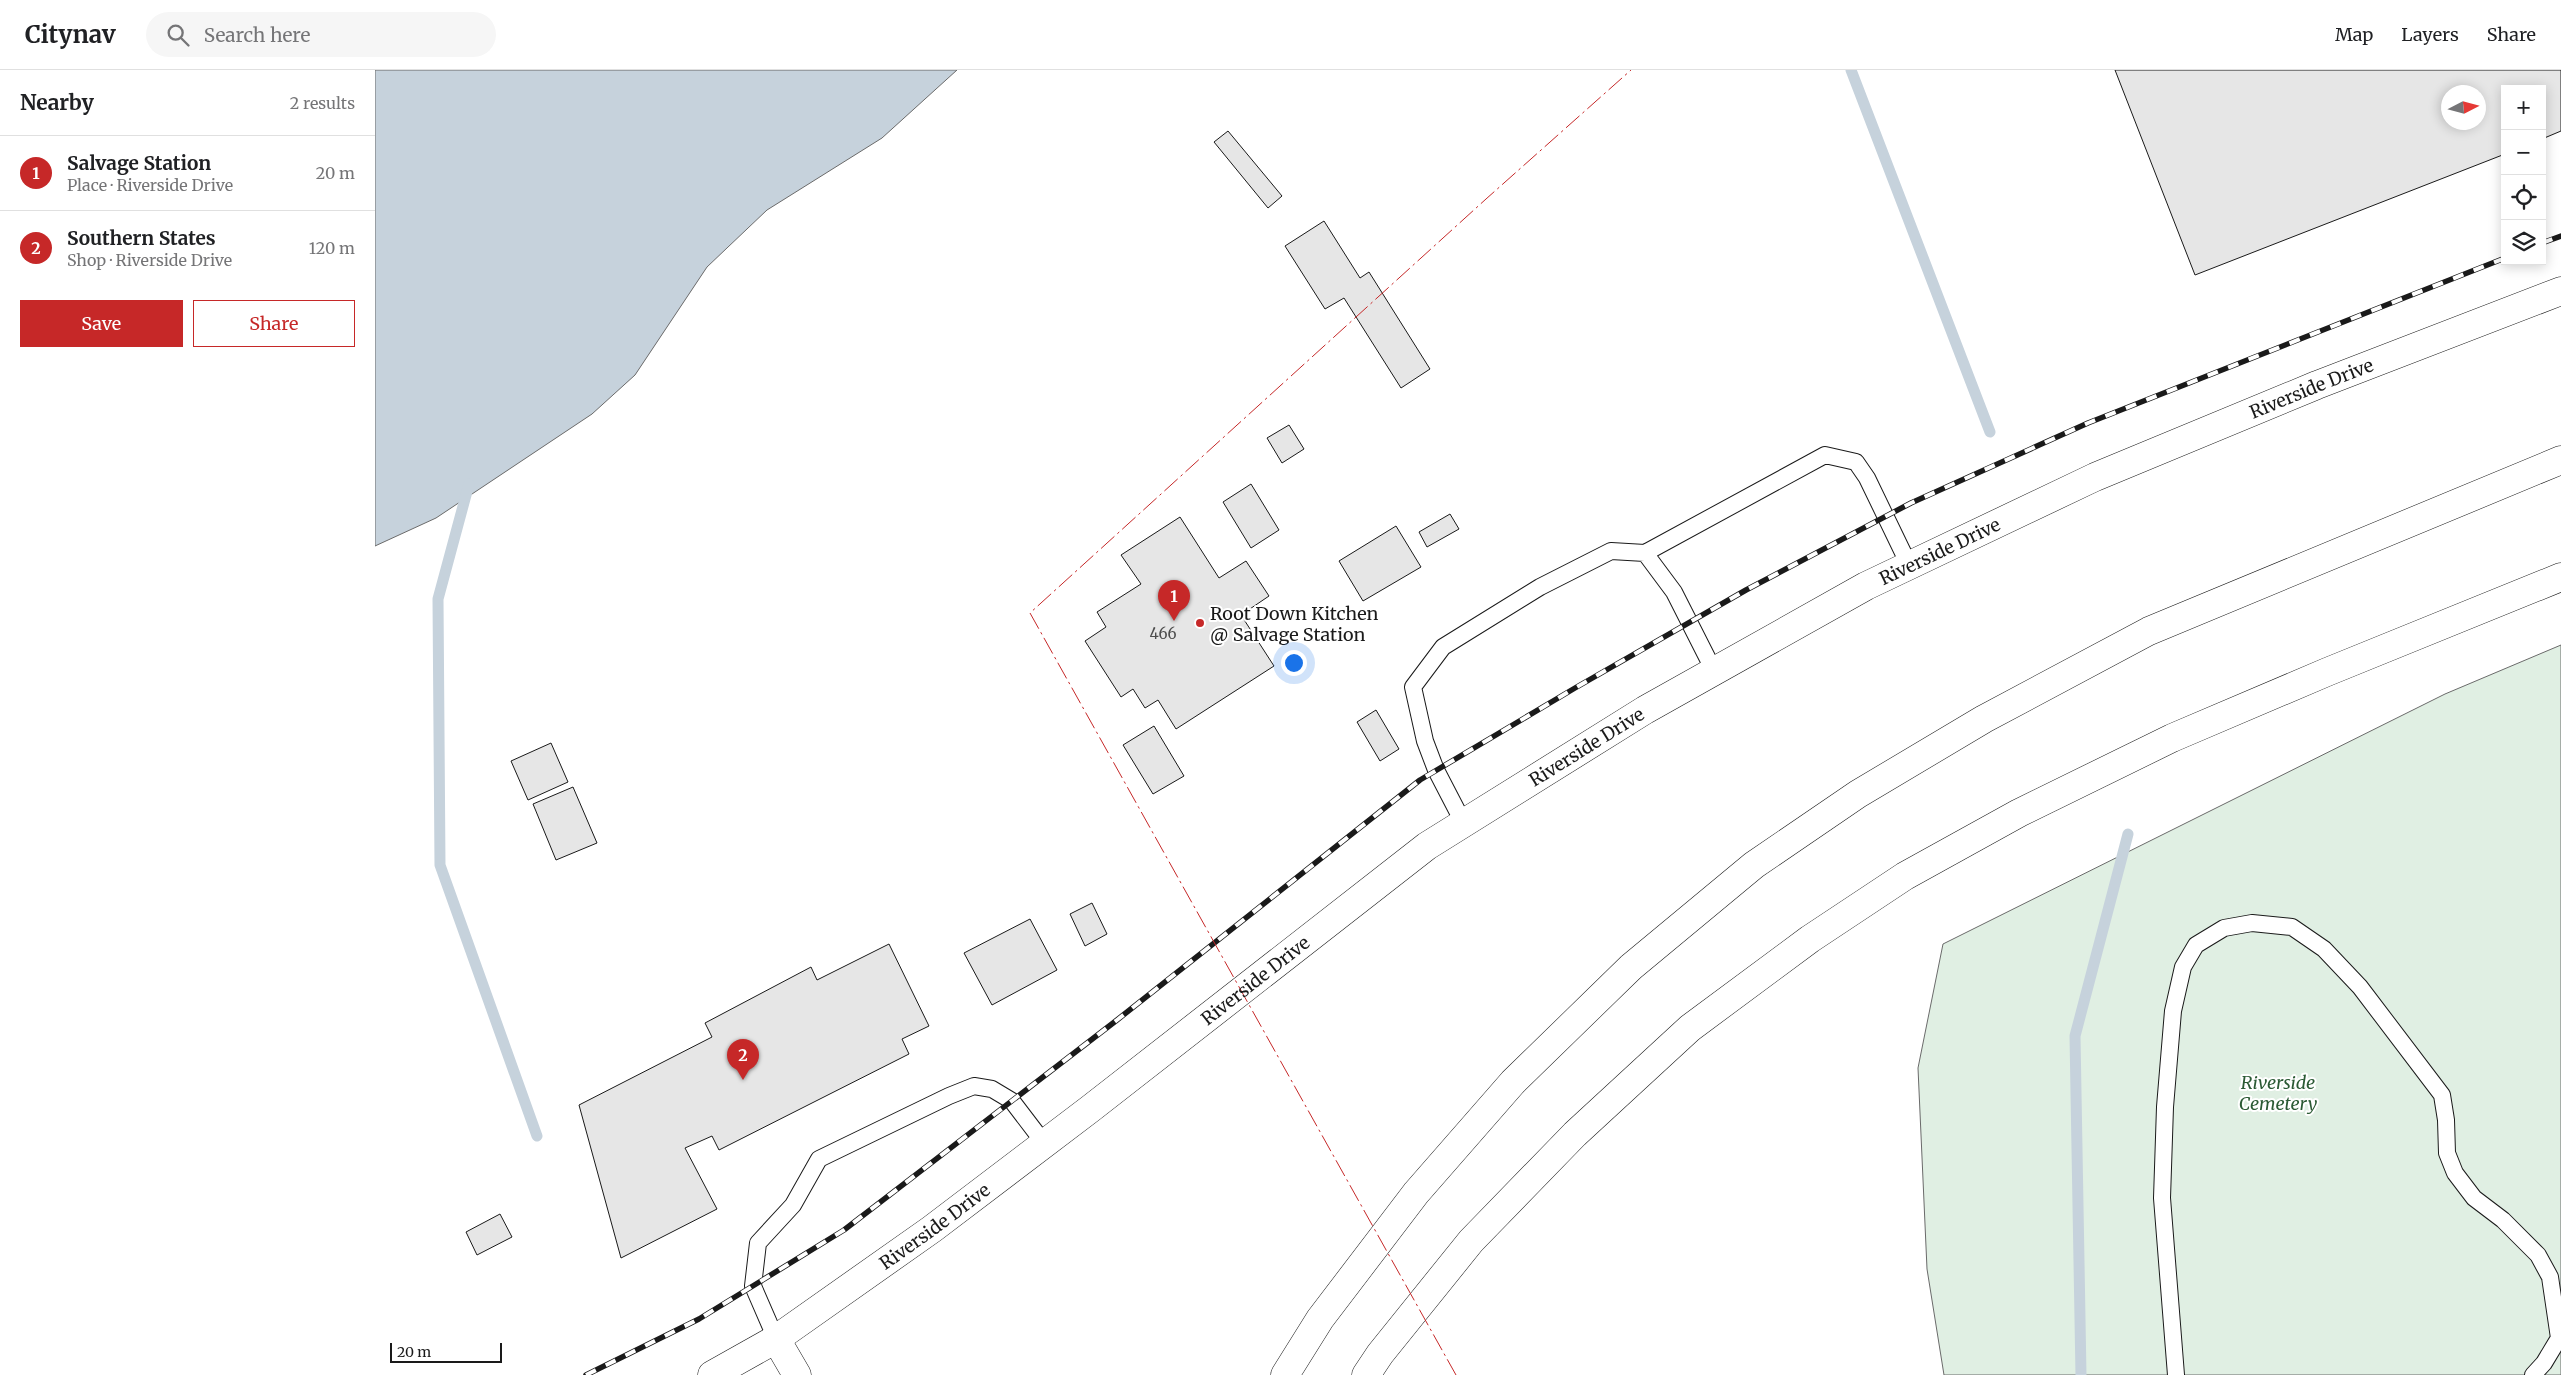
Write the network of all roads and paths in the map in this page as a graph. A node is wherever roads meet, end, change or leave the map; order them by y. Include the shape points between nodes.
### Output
1 (2561, 290) edge
2 (2561, 460) edge
3 (1645, 553) junction
4 (1909, 565) junction
5 (2561, 577) edge
6 (1714, 671) junction
7 (1464, 824) junction
8 (1044, 1143) junction
9 (776, 1339) junction
10 (712, 1375) edge
11 (797, 1375) edge
12 (1285, 1375) edge
13 (1366, 1375) edge
14 (2176, 1375) edge
15 (2533, 1375) edge

1 - 4 main road, Riverside Drive via 2317,385 2104,474
2 - 12 main road via 2149,631 1984,719 1857,794 1754,865 1631,967 1513,1082 1416,1193 1320,1319
3 - 4 lane via 1825,455 1856,462
3 - 6 lane via 1677,597
3 - 7 lane via 1611,551 1540,587 1443,647 1413,687 1425,741
4 - 6 main road, Riverside Drive
5 - 13 main road via 2172,738 2019,813 1897,881 1802,945 1690,1028 1575,1134 1471,1241
6 - 7 main road, Riverside Drive via 1645,710
7 - 8 main road, Riverside Drive via 1427,846
8 - 9 main road, Riverside Drive
8 - 9 lane via 1012,1101 993,1090 974,1086 819,1159 793,1205 758,1243 753,1286
9 - 10 main road, Riverside Drive
9 - 11 main road
14 - 15 lane via 2163,1198 2165,1107 2173,1011 2183,967 2196,945 2224,928 2252,923 2292,927 2325,950 2366,995 2442,1095 2447,1153 2455,1173 2474,1198 2503,1220 2538,1255 2550,1277 2559,1338

